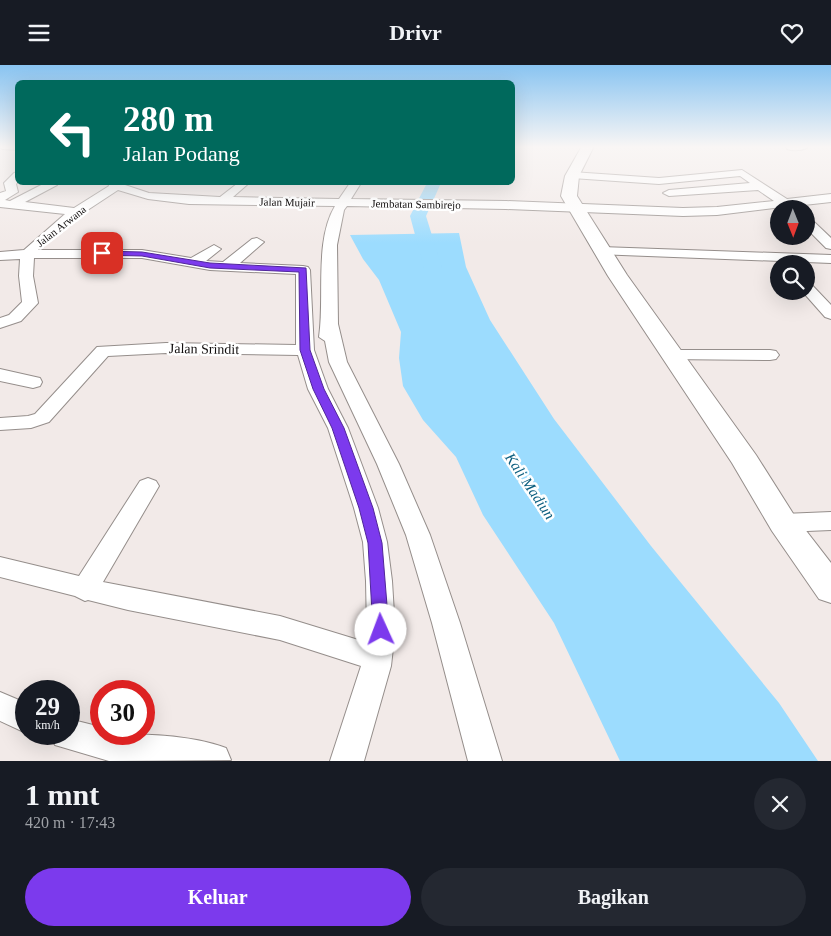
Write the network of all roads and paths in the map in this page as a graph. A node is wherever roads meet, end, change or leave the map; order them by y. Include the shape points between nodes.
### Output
1 (12, 178) edge
2 (571, 178) edge
3 (622, 178) edge
4 (685, 178) edge
5 (749, 178) edge
6 (49, 185) edge
7 (116, 185) edge
8 (242, 185) edge
9 (351, 185) edge
10 (761, 186) junction
11 (669, 193) dead end
12 (0, 198) edge
13 (831, 198) edge
14 (224, 199) junction
15 (780, 200) edge
16 (815, 201) edge
17 (335, 203) junction
18 (6, 204) edge
19 (575, 207) junction
20 (770, 207) edge
21 (76, 212) junction
22 (815, 224) edge
23 (831, 226) edge
24 (815, 229) edge
25 (257, 242) dead end
26 (831, 245) edge
27 (214, 249) dead end
28 (601, 251) junction
29 (28, 254) junction
30 (0, 257) edge
31 (770, 259) edge
32 (815, 259) edge
33 (831, 259) edge
34 (195, 262) junction
35 (226, 267) junction
36 (815, 297) edge
37 (831, 314) edge
38 (0, 323) edge
39 (330, 325) junction
40 (305, 350) junction
41 (671, 355) junction
42 (770, 355) dead end
43 (0, 375) edge
44 (33, 382) dead end
45 (317, 382) junction
46 (0, 424) edge
47 (148, 486) dead end
48 (831, 521) edge
49 (783, 523) junction
50 (0, 567) edge
51 (831, 589) edge
52 (85, 590) junction
53 (377, 658) junction
54 (0, 706) edge
55 (15, 713) edge
56 (80, 738) edge
57 (214, 760) edge
58 (347, 761) edge
59 (485, 761) edge

1 - 12 street via 12,191
2 - 19 main road via 569,197
3 - 4 street via 659,181
5 - 10 street
6 - 18 street
7 - 14 street via 161,196
7 - 17 street via 137,198 156,200
7 - 21 street, Jalan Arwana
8 - 14 street
9 - 17 street
10 - 11 street
10 - 15 street
13 - 16 street, Jembatan Sambirejo
14 - 17 street
17 - 19 street, Jembatan Sambirejo
17 - 39 street via 330,256
18 - 21 street
19 - 20 street, Jembatan Sambirejo via 683,212
19 - 28 main road
21 - 29 street, Jalan Arwana
22 - 23 street
24 - 26 street
25 - 35 street
27 - 34 street
28 - 31 street
28 - 41 main road
29 - 30 street
29 - 34 street via 142,254
29 - 38 street via 25,266 30,303 14,318
32 - 33 street
34 - 35 street
35 - 40 street via 303,270
36 - 37 street
39 - 45 street via 323,367
39 - 59 street via 338,362 418,535
40 - 45 street
40 - 46 street, Jalan Srindit via 166,348 95,360 42,418
41 - 42 street
41 - 49 main road via 746,462
43 - 44 street
45 - 53 street via 338,428 375,543 381,630
47 - 52 street
48 - 49 street
49 - 51 main road
50 - 52 street
52 - 53 street via 254,622
53 - 58 street
54 - 55 street
56 - 57 street via 116,747

